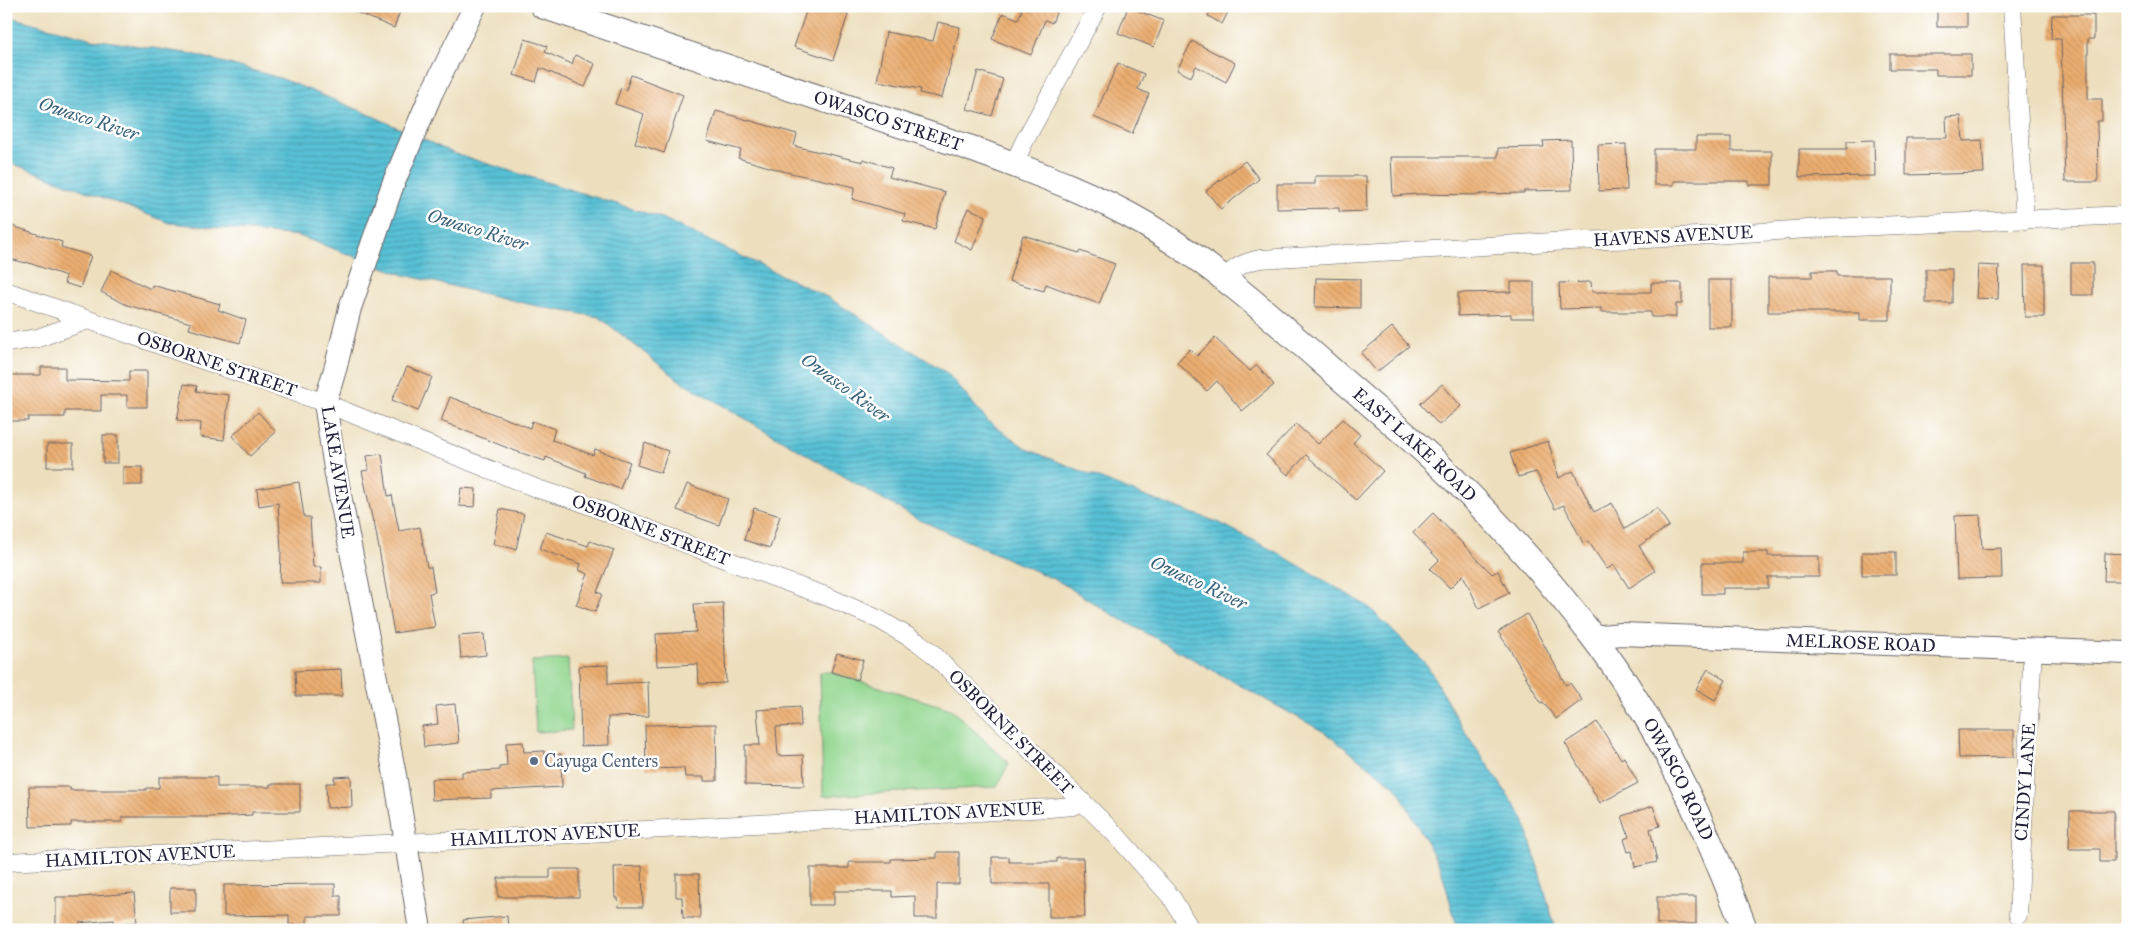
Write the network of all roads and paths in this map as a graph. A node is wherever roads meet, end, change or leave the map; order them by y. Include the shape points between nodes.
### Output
1 (475, 6) edge
2 (1098, 6) edge
3 (2012, 6) edge
4 (556, 8) edge
5 (1014, 164) junction
6 (2128, 216) edge
7 (2025, 220) junction
8 (1221, 276) junction
9 (6, 291) edge
10 (88, 320) junction
11 (6, 343) edge
12 (325, 403) junction
13 (1593, 637) junction
14 (2033, 648) junction
15 (2128, 653) edge
16 (1082, 802) junction
17 (406, 843) junction
18 (6, 862) edge
19 (2018, 915) dead end
20 (420, 930) edge
21 (1191, 930) edge
22 (1745, 930) edge

1 - 12 street, LAKE AVENUE via 432,92 393,184 350,308
2 - 5 street
3 - 7 street
4 - 5 main road, OWASCO STREET
5 - 8 main road, OWASCO STREET via 1111,206 1176,243
6 - 7 street, HAVENS AVENUE
7 - 8 street, HAVENS AVENUE via 1260,259 1242,264
8 - 13 main road, EAST LAKE ROAD via 1436,462 1489,515
9 - 10 street, OSBORNE STREET
10 - 11 street via 38,338
10 - 12 street, OSBORNE STREET
12 - 16 street, OSBORNE STREET via 880,620 932,653
12 - 17 street, LAKE AVENUE
13 - 14 street, MELROSE ROAD via 1621,634
13 - 22 main road, OWASCO ROAD via 1662,744 1697,811
14 - 15 street, MELROSE ROAD
14 - 19 street, CINDY LANE
16 - 17 street, HAMILTON AVENUE via 1050,808
16 - 21 street, OSBORNE STREET via 1172,898
17 - 18 street, HAMILTON AVENUE
17 - 20 street, LAKE AVENUE

